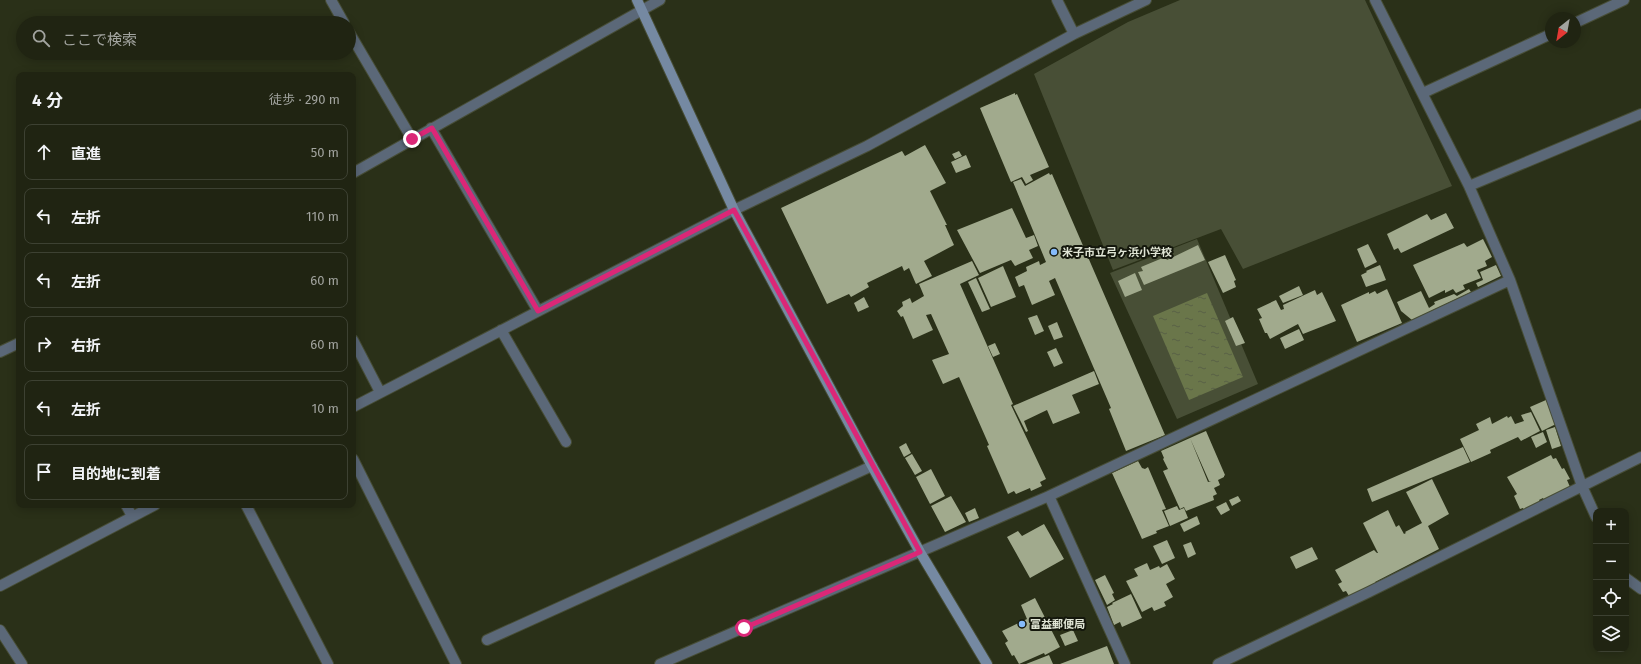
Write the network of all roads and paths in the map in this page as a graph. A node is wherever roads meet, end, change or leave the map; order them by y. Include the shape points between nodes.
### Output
1 (330, 0) edge
2 (637, 0) edge
3 (660, 0) edge
4 (1057, 0) edge
5 (1146, 0) edge
6 (1375, 0) edge
7 (1624, 0) edge
8 (641, 10) junction
9 (340, 16) edge
10 (1581, 20) edge
11 (1074, 34) junction
12 (1545, 37) edge
13 (356, 44) edge
14 (1423, 93) junction
15 (1641, 114) edge
16 (432, 128) junction
17 (412, 139) junction
18 (356, 171) edge
19 (1469, 186) junction
20 (734, 210) junction
21 (1510, 280) junction
22 (538, 311) junction
23 (501, 330) junction
24 (16, 344) edge
25 (356, 346) edge
26 (0, 352) edge
27 (380, 392) junction
28 (356, 405) edge
29 (566, 442) dead end
30 (1641, 457) edge
31 (356, 465) edge
32 (872, 466) junction
33 (1582, 486) junction
34 (1049, 496) junction
35 (128, 508) edge
36 (149, 508) edge
37 (248, 508) edge
38 (1593, 510) edge
39 (132, 516) junction
40 (920, 552) junction
41 (1629, 579) edge
42 (1639, 584) edge
43 (0, 586) edge
44 (0, 630) edge
45 (487, 640) dead end
46 (22, 664) edge
47 (328, 664) edge
48 (456, 664) edge
49 (660, 664) edge
50 (987, 664) edge
51 (1125, 664) edge
52 (1218, 664) edge

1 - 9 street
2 - 8 street
3 - 8 street
4 - 11 street
5 - 11 street
6 - 14 street
7 - 10 street
8 - 16 street
8 - 20 street
11 - 20 street via 867,146
12 - 14 street
13 - 17 street
14 - 19 street
15 - 19 street
16 - 17 street
16 - 22 street
17 - 18 street
19 - 21 street
20 - 22 street
20 - 32 street
21 - 33 street
21 - 34 street
22 - 23 street
23 - 27 street
23 - 29 street
24 - 26 street
25 - 27 street
27 - 28 street
30 - 33 street
31 - 48 street
32 - 40 street
32 - 45 street
33 - 38 street
33 - 52 street
34 - 40 street
34 - 51 street
35 - 39 street
36 - 39 street
37 - 47 street
39 - 43 street
40 - 49 street
40 - 50 street
41 - 42 street
44 - 46 street

